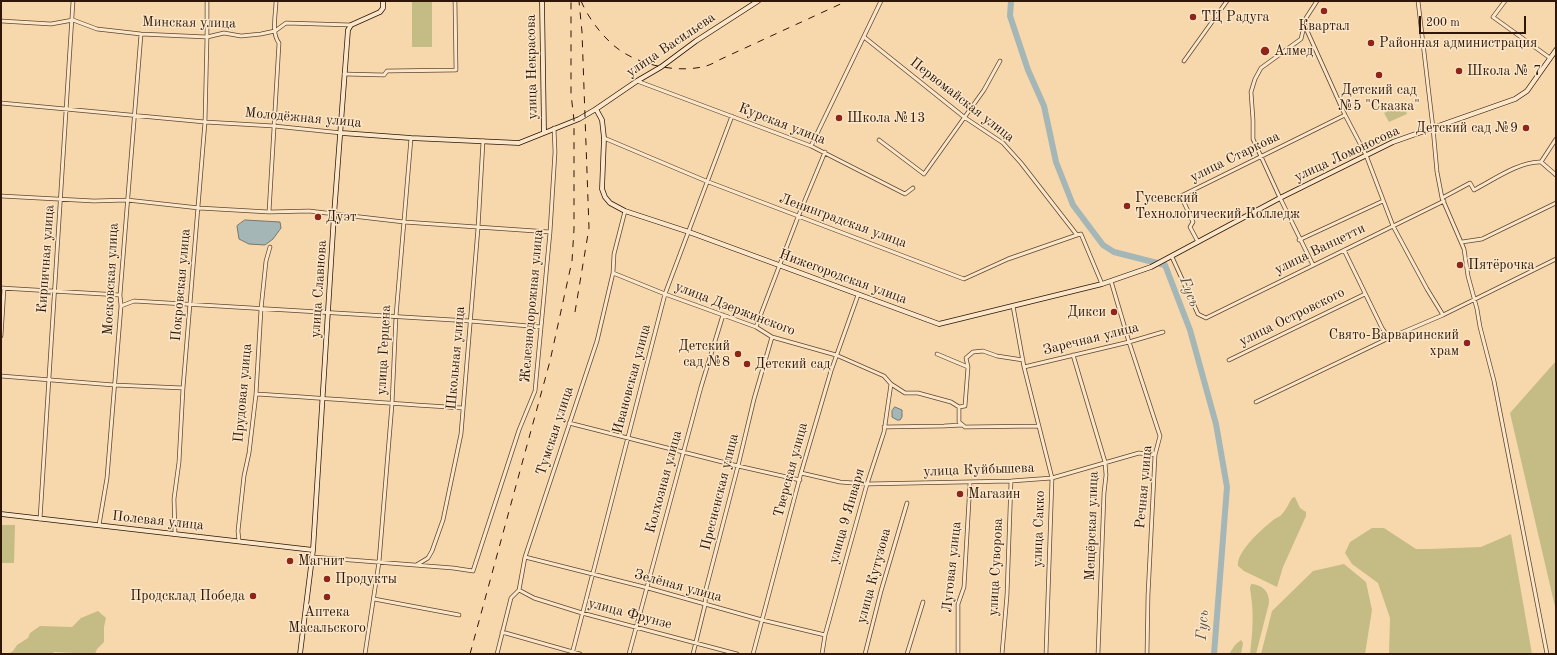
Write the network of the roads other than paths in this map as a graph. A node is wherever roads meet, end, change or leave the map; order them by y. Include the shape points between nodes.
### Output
1 (73, 1) edge
2 (207, 1) edge
3 (276, 1) edge
4 (383, 1) edge
5 (455, 1) edge
6 (542, 1) edge
7 (758, 1) edge
8 (881, 1) edge
9 (1227, 1) edge
10 (1317, 1) edge
11 (1418, 1) edge
12 (1505, 1) edge
13 (73, 20) junction
14 (2, 21) edge
15 (1304, 24) junction
16 (351, 25) junction
17 (275, 31) junction
18 (141, 34) junction
19 (208, 37) junction
20 (864, 37) junction
21 (1556, 50) edge
22 (1550, 58) junction
23 (1000, 61) dead end
24 (1184, 61) dead end
25 (344, 74) junction
26 (637, 81) junction
27 (1, 103) edge
28 (66, 109) junction
29 (596, 109) junction
30 (1345, 115) junction
31 (134, 116) junction
32 (732, 116) junction
33 (964, 117) junction
34 (205, 122) junction
35 (274, 126) junction
36 (554, 128) junction
37 (1433, 128) junction
38 (544, 132) junction
39 (342, 133) junction
40 (411, 138) junction
41 (604, 138) junction
42 (1556, 139) edge
43 (879, 140) dead end
44 (482, 142) junction
45 (811, 146) junction
46 (826, 152) junction
47 (1366, 155) junction
48 (1261, 156) junction
49 (1541, 162) junction
50 (1556, 175) edge
51 (706, 181) junction
52 (913, 188) dead end
53 (1, 196) edge
54 (1280, 198) junction
55 (61, 200) junction
56 (127, 200) junction
57 (1443, 200) junction
58 (1383, 201) junction
59 (1556, 203) edge
60 (199, 208) junction
61 (624, 210) junction
62 (269, 212) junction
63 (334, 215) junction
64 (798, 217) junction
65 (404, 222) junction
66 (1393, 226) junction
67 (478, 228) junction
68 (550, 232) junction
69 (689, 232) junction
70 (1077, 235) junction
71 (1299, 240) junction
72 (1198, 242) junction
73 (1462, 242) junction
74 (270, 247) dead end
75 (1344, 250) junction
76 (1172, 257) junction
77 (1556, 259) edge
78 (1166, 260) joint
79 (779, 265) junction
80 (1312, 265) junction
81 (613, 273) junction
82 (1111, 281) junction
83 (1102, 284) junction
84 (2, 288) edge
85 (54, 290) junction
86 (665, 294) junction
87 (1365, 294) junction
88 (120, 295) junction
89 (858, 295) junction
90 (1474, 300) junction
91 (191, 305) junction
92 (121, 306) junction
93 (1013, 306) junction
94 (261, 309) junction
95 (329, 312) junction
96 (722, 315) junction
97 (1443, 315) junction
98 (396, 316) junction
99 (470, 321) junction
100 (541, 327) junction
101 (756, 327) junction
102 (1163, 332) dead end
103 (1, 336) edge
104 (772, 337) junction
105 (1389, 338) junction
106 (1129, 342) junction
107 (937, 354) dead end
108 (836, 355) junction
109 (1073, 355) junction
110 (1023, 360) junction
111 (1228, 360) dead end
112 (1024, 367) junction
113 (968, 368) junction
114 (1, 376) edge
115 (50, 379) junction
116 (891, 384) junction
117 (114, 385) junction
118 (183, 388) junction
119 (256, 394) junction
120 (322, 398) junction
121 (1256, 402) dead end
122 (392, 404) junction
123 (959, 407) junction
124 (463, 408) junction
125 (569, 423) junction
126 (962, 425) junction
127 (1039, 426) junction
128 (884, 427) junction
129 (628, 439) junction
130 (683, 451) junction
131 (1155, 455) junction
132 (1105, 462) junction
133 (738, 466) junction
134 (801, 473) junction
135 (1052, 478) junction
136 (800, 480) junction
137 (1011, 481) junction
138 (970, 483) junction
139 (867, 484) junction
140 (907, 503) dead end
141 (1, 514) edge
142 (40, 519) junction
143 (99, 525) junction
144 (175, 534) junction
145 (239, 541) junction
146 (313, 550) junction
147 (312, 557) junction
148 (525, 557) junction
149 (379, 562) junction
150 (416, 564) junction
151 (593, 575) junction
152 (648, 588) junction
153 (519, 590) junction
154 (374, 600) junction
155 (923, 602) dead end
156 (705, 605) junction
157 (582, 613) junction
158 (460, 615) dead end
159 (762, 620) junction
160 (637, 628) junction
161 (502, 632) junction
162 (825, 635) junction
163 (696, 642) junction
164 (572, 653) edge
165 (300, 654) edge
166 (365, 654) edge
167 (497, 654) edge
168 (580, 654) edge
169 (629, 654) edge
170 (693, 654) edge
171 (737, 654) edge
172 (753, 654) edge
173 (822, 654) edge
174 (865, 654) edge
175 (907, 654) edge
176 (958, 654) edge
177 (1002, 654) edge
178 (1046, 654) edge
179 (1098, 654) edge
180 (1147, 654) edge
181 (1547, 654) edge

1 - 13 street, Кирпичная улица
2 - 19 street, Покровская улица
3 - 17 street
4 - 16 main road via 380,12
5 - 25 street via 456,70 387,71 384,76
6 - 38 main road, улица Некрасова
7 - 26 main road, улица Васильева
8 - 20 street
9 - 24 street
10 - 15 street
11 - 37 street
12 - 22 street via 1494,17
13 - 14 street via 52,24
13 - 18 street, Минская улица via 97,29
13 - 28 street, Кирпичная улица
15 - 30 street
15 - 48 street via 1301,39 1261,68 1253,83 1252,133
16 - 17 street, Минская улица via 286,23
16 - 25 main road, улица Славнова via 348,30
17 - 19 street, Минская улица via 241,36 224,33
17 - 35 street via 279,43
18 - 19 street, Минская улица
18 - 31 street, Московская улица
19 - 34 street, Покровская улица
20 - 33 street, Первомайская улица
20 - 45 street
21 - 22 main road, улица Ломоносова
22 - 37 main road, улица Ломоносова via 1527,91 1515,99
23 - 33 street via 984,90
25 - 39 main road, улица Славнова
26 - 29 main road, улица Васильева
26 - 32 street, Курская улица
27 - 28 street, Молодёжная улица
28 - 31 street, Молодёжная улица
28 - 55 street, Кирпичная улица
29 - 36 main road, Молодёжная улица via 579,119
29 - 41 main road, Нижегородская улица via 602,120
30 - 47 street
30 - 48 street, улица Старкова
31 - 34 street, Молодёжная улица
31 - 56 street, Московская улица
32 - 45 street, Курская улица
32 - 51 street, Ивановская улица
33 - 43 street via 924,174
33 - 70 street, Первомайская улица via 1003,143
34 - 35 street, Молодёжная улица
34 - 60 street, Покровская улица
35 - 39 street, Молодёжная улица
35 - 62 street
36 - 38 main road, Молодёжная улица
36 - 68 street, Железнодорожная улица
37 - 47 main road, улица Ломоносова
37 - 57 street via 1437,172
38 - 44 main road, Молодёжная улица via 519,143
39 - 40 main road, Молодёжная улица
39 - 63 main road, улица Славнова
40 - 44 main road, Молодёжная улица
40 - 65 street, улица Герцена
41 - 51 street, Ленинградская улица
41 - 61 main road, Нижегородская улица via 602,188 610,203
42 - 49 street
44 - 67 street, Школьная улица
45 - 46 street, Курская улица
46 - 52 street, Курская улица via 904,194
46 - 64 street
47 - 54 main road, улица Ломоносова
47 - 58 street
48 - 54 street
48 - 72 street, улица Старкова via 1180,196 1193,222 1190,228
49 - 50 street
49 - 57 street, улица Ванцетти via 1532,162 1517,168 1474,190 1470,183
51 - 64 street, Ленинградская улица
51 - 69 street, Ивановская улица
53 - 55 street
54 - 71 street
54 - 72 main road, улица Ломоносова
55 - 56 street
55 - 85 street, Кирпичная улица
56 - 60 street
56 - 88 street, Московская улица
57 - 66 street, улица Ванцетти
57 - 73 street
58 - 66 street
58 - 71 street
59 - 73 street via 1482,239
60 - 62 street
60 - 91 street, Покровская улица
61 - 69 main road, Нижегородская улица
61 - 81 street, Тумская улица via 614,254
62 - 63 street via 309,211
63 - 65 street
63 - 95 main road, улица Славнова
64 - 70 street, Ленинградская улица via 964,279 1008,259
64 - 79 street
65 - 67 street
65 - 98 street, улица Герцена
66 - 75 street, улица Ванцетти
66 - 97 street
67 - 68 street
67 - 99 street, Школьная улица
68 - 100 street, Железнодорожная улица
69 - 79 main road, Нижегородская улица
69 - 86 street, Ивановская улица
70 - 83 street, Первомайская улица via 1081,234
71 - 80 street
72 - 76 main road, улица Ломоносова
73 - 90 street
74 - 94 street, Прудовая улица
75 - 80 street, улица Ванцетти
75 - 87 street
76 - 78 main road, улица Ломоносова
76 - 80 street, улица Ванцетти via 1198,314 1206,318
77 - 90 street
78 - 82 main road, Нижегородская улица
79 - 89 main road, Нижегородская улица
79 - 101 street
81 - 86 street, улица Дзержинского
81 - 125 street, Тумская улица via 597,341
82 - 83 main road, Нижегородская улица
82 - 106 street, Речная улица
83 - 93 main road, Нижегородская улица
84 - 85 street
84 - 103 street
85 - 88 street
85 - 115 street, Кирпичная улица
86 - 96 street, улица Дзержинского
86 - 129 street, Ивановская улица
87 - 105 street
87 - 111 street, улица Островского
88 - 92 street, Московская улица
89 - 93 main road, Нижегородская улица via 939,324
89 - 108 street, Тверская улица
90 - 97 street
90 - 181 street via 1494,381
91 - 92 street via 134,301
91 - 94 street
91 - 118 street, Покровская улица
92 - 117 street, Московская улица
93 - 110 street, улица Сакко
94 - 95 street
94 - 119 street, Прудовая улица
95 - 98 street
95 - 120 main road, улица Славнова
96 - 101 street, улица Дзержинского
96 - 130 street, Колхозная улица
97 - 105 street
98 - 99 street
98 - 122 street, улица Герцена
99 - 100 street
99 - 124 street, Школьная улица
100 - 150 street, Железнодорожная улица via 535,391 519,430 473,571
101 - 104 street, улица Дзержинского
102 - 106 street, Заречная улица
104 - 108 street, улица Дзержинского
104 - 133 street, Пресненская улица
105 - 121 street
106 - 109 street, Заречная улица
106 - 131 street, Речная улица via 1160,436
107 - 113 street
108 - 116 street, улица Дзержинского via 884,376
108 - 134 street, Тверская улица
109 - 112 street, Заречная улица
109 - 132 street, Мещёрская улица
110 - 112 street, улица Сакко
110 - 113 street via 996,356 983,351 973,352 966,358
112 - 127 street, улица Сакко
113 - 123 street via 964,406
114 - 115 street
115 - 117 street
115 - 142 street, Кирпичная улица
116 - 123 street, улица Дзержинского via 905,393 925,395 951,402
116 - 128 street, улица 9 Января
117 - 118 street
117 - 143 street, Московская улица via 108,478
118 - 144 street, Покровская улица via 174,499
119 - 120 street
119 - 145 street, Прудовая улица via 250,453 244,476
120 - 122 street
120 - 146 main road, улица Славнова
122 - 124 street
122 - 149 street, улица Герцена
123 - 126 street via 959,422
124 - 150 street, Школьная улица via 461,434 443,520 428,558
125 - 129 street
125 - 148 street, Тумская улица
126 - 127 street
126 - 128 street
127 - 135 street, улица Сакко
128 - 139 street, улица 9 Января
129 - 130 street
129 - 151 street, Ивановская улица
130 - 133 street
130 - 152 street, Колхозная улица
131 - 132 street, улица Куйбышева via 1139,453
131 - 180 street, Речная улица
132 - 135 street, улица Куйбышева
132 - 179 street, Мещёрская улица
133 - 136 street
133 - 156 street, Пресненская улица via 706,589
134 - 136 street, Тверская улица
134 - 139 street, улица Куйбышева via 840,482
135 - 137 street, улица Куйбышева
135 - 178 street, улица Сакко
136 - 159 street, Тверская улица
137 - 138 street, улица Куйбышева
137 - 177 street, улица Суворова
138 - 139 street, улица Куйбышева
138 - 176 street, Луговая улица via 964,587 958,604
139 - 162 street, улица 9 Января
140 - 174 street, улица Кутузова
141 - 142 main road, Полевая улица
142 - 143 main road, Полевая улица
143 - 144 main road, Полевая улица
144 - 145 main road, Полевая улица
145 - 146 main road, Полевая улица
146 - 147 main road, улица Славнова
147 - 149 street
147 - 165 main road, улица Славнова
148 - 151 street, Зелёная улица
148 - 153 street, Тумская улица
149 - 150 street
149 - 154 street, улица Герцена
151 - 152 street, Зелёная улица
151 - 157 street, Ивановская улица
152 - 156 street, Зелёная улица
152 - 160 street, Колхозная улица
153 - 157 street, улица Фрунзе via 534,598
153 - 161 street, Тумская улица via 511,598
154 - 158 street
154 - 166 street, улица Герцена
155 - 175 street, Луговая улица
156 - 159 street, Зелёная улица
156 - 163 street, Пресненская улица
157 - 160 street, улица Фрунзе
157 - 164 street, Ивановская улица
159 - 162 street, Зелёная улица
159 - 172 street, Тверская улица
160 - 163 street, улица Фрунзе
160 - 169 street, Колхозная улица
161 - 164 street
161 - 167 street, Тумская улица
162 - 173 street, улица 9 Января
163 - 170 street, Пресненская улица
163 - 171 street, улица Фрунзе
164 - 168 street

